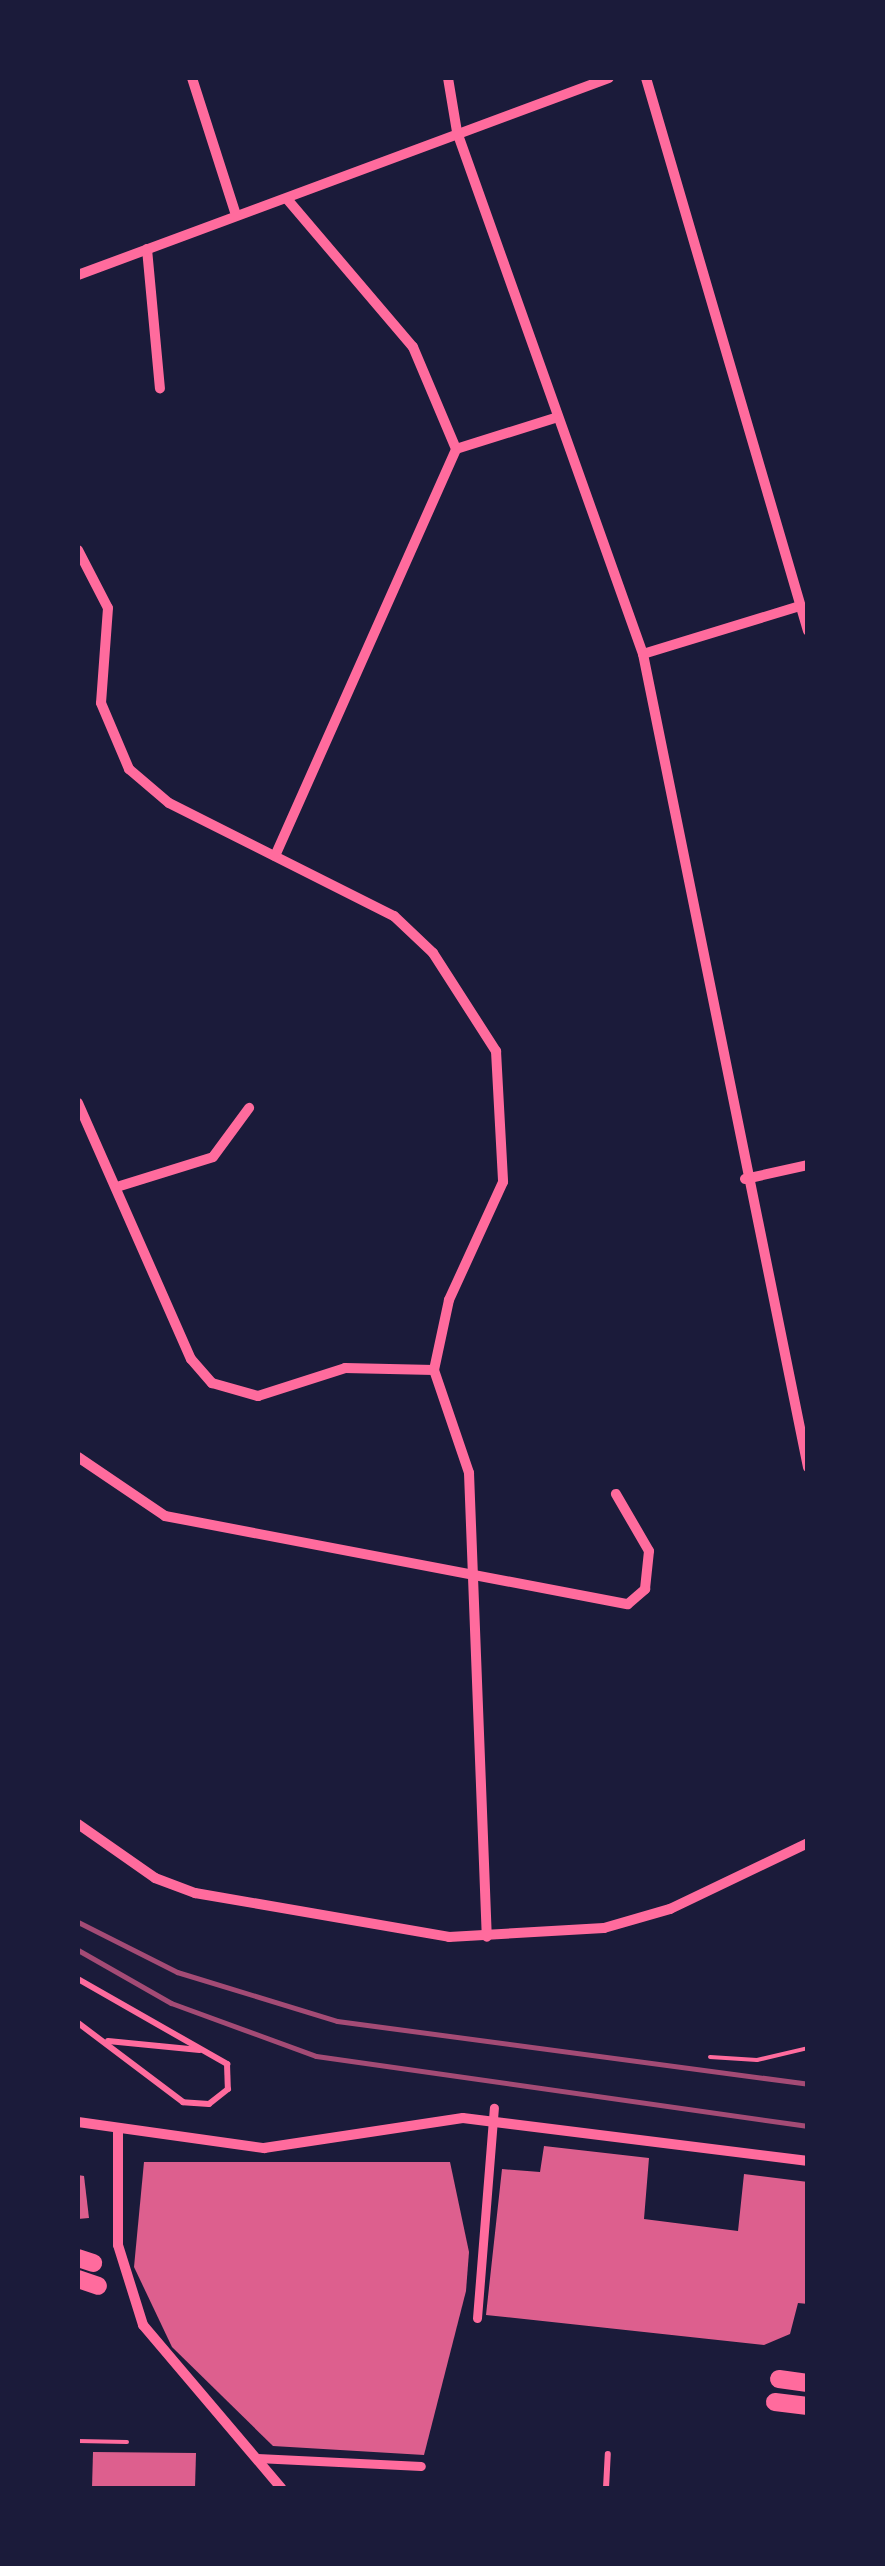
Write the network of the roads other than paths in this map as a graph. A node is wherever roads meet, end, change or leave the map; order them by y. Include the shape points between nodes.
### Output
1 (192, 78) edge
2 (448, 78) edge
3 (609, 78) edge
4 (646, 78) edge
5 (457, 132) junction
6 (287, 199) junction
7 (236, 215) junction
8 (148, 248) junction
9 (78, 275) edge
10 (160, 388) dead end
11 (558, 418) junction
12 (456, 450) junction
13 (78, 550) edge
14 (800, 606) junction
15 (808, 631) edge
16 (642, 654) junction
17 (276, 856) junction
18 (78, 1103) edge
19 (250, 1108) dead end
20 (808, 1165) edge
21 (745, 1179) junction
22 (120, 1186) junction
23 (434, 1370) junction
24 (78, 1457) edge
25 (808, 1468) edge
26 (616, 1494) dead end
27 (473, 1578) junction
28 (78, 1824) edge
29 (808, 1843) edge
30 (487, 1937) junction
31 (78, 1980) edge
32 (78, 2022) edge
33 (107, 2041) junction
34 (208, 2050) junction
35 (494, 2108) dead end
36 (492, 2120) junction
37 (78, 2122) edge
38 (118, 2130) junction
39 (808, 2161) edge
40 (78, 2279) edge
41 (98, 2286) dead end
42 (476, 2318) dead end
43 (779, 2379) dead end
44 (808, 2383) edge
45 (775, 2402) dead end
46 (808, 2406) edge
47 (608, 2454) dead end
48 (257, 2458) junction
49 (421, 2466) dead end
50 (281, 2488) edge
51 (606, 2488) edge

1 - 7 street
2 - 5 street
3 - 5 street
4 - 14 street
5 - 6 street
5 - 11 street
6 - 7 street
6 - 12 street via 413,347
7 - 8 street
8 - 9 street
8 - 10 street
11 - 12 street
11 - 16 street
12 - 17 street
13 - 17 street via 108,608 102,702 129,769 169,804
14 - 15 street
14 - 16 street
16 - 21 street
17 - 23 street via 414,932 496,1051 503,1182 449,1300
18 - 22 street
19 - 22 street via 213,1157
20 - 21 street
21 - 25 street
22 - 23 street via 191,1359 212,1383 258,1396 345,1368
23 - 27 street via 464,1444
24 - 27 street via 166,1516
26 - 27 street via 649,1551 640,1602
27 - 30 street
28 - 30 street via 156,1878 195,1893 381,1932
29 - 30 street via 670,1909 570,1934
31 - 34 lane
32 - 33 lane
33 - 34 lane
33 - 34 lane via 197,2106 222,2099 231,2076
35 - 36 street
36 - 38 street via 409,2122 264,2148
36 - 39 street
36 - 42 street
37 - 38 street
38 - 48 street via 118,2245 143,2325 177,2376
40 - 41 main road
43 - 44 main road
45 - 46 main road
47 - 51 lane
48 - 49 street
48 - 50 street

